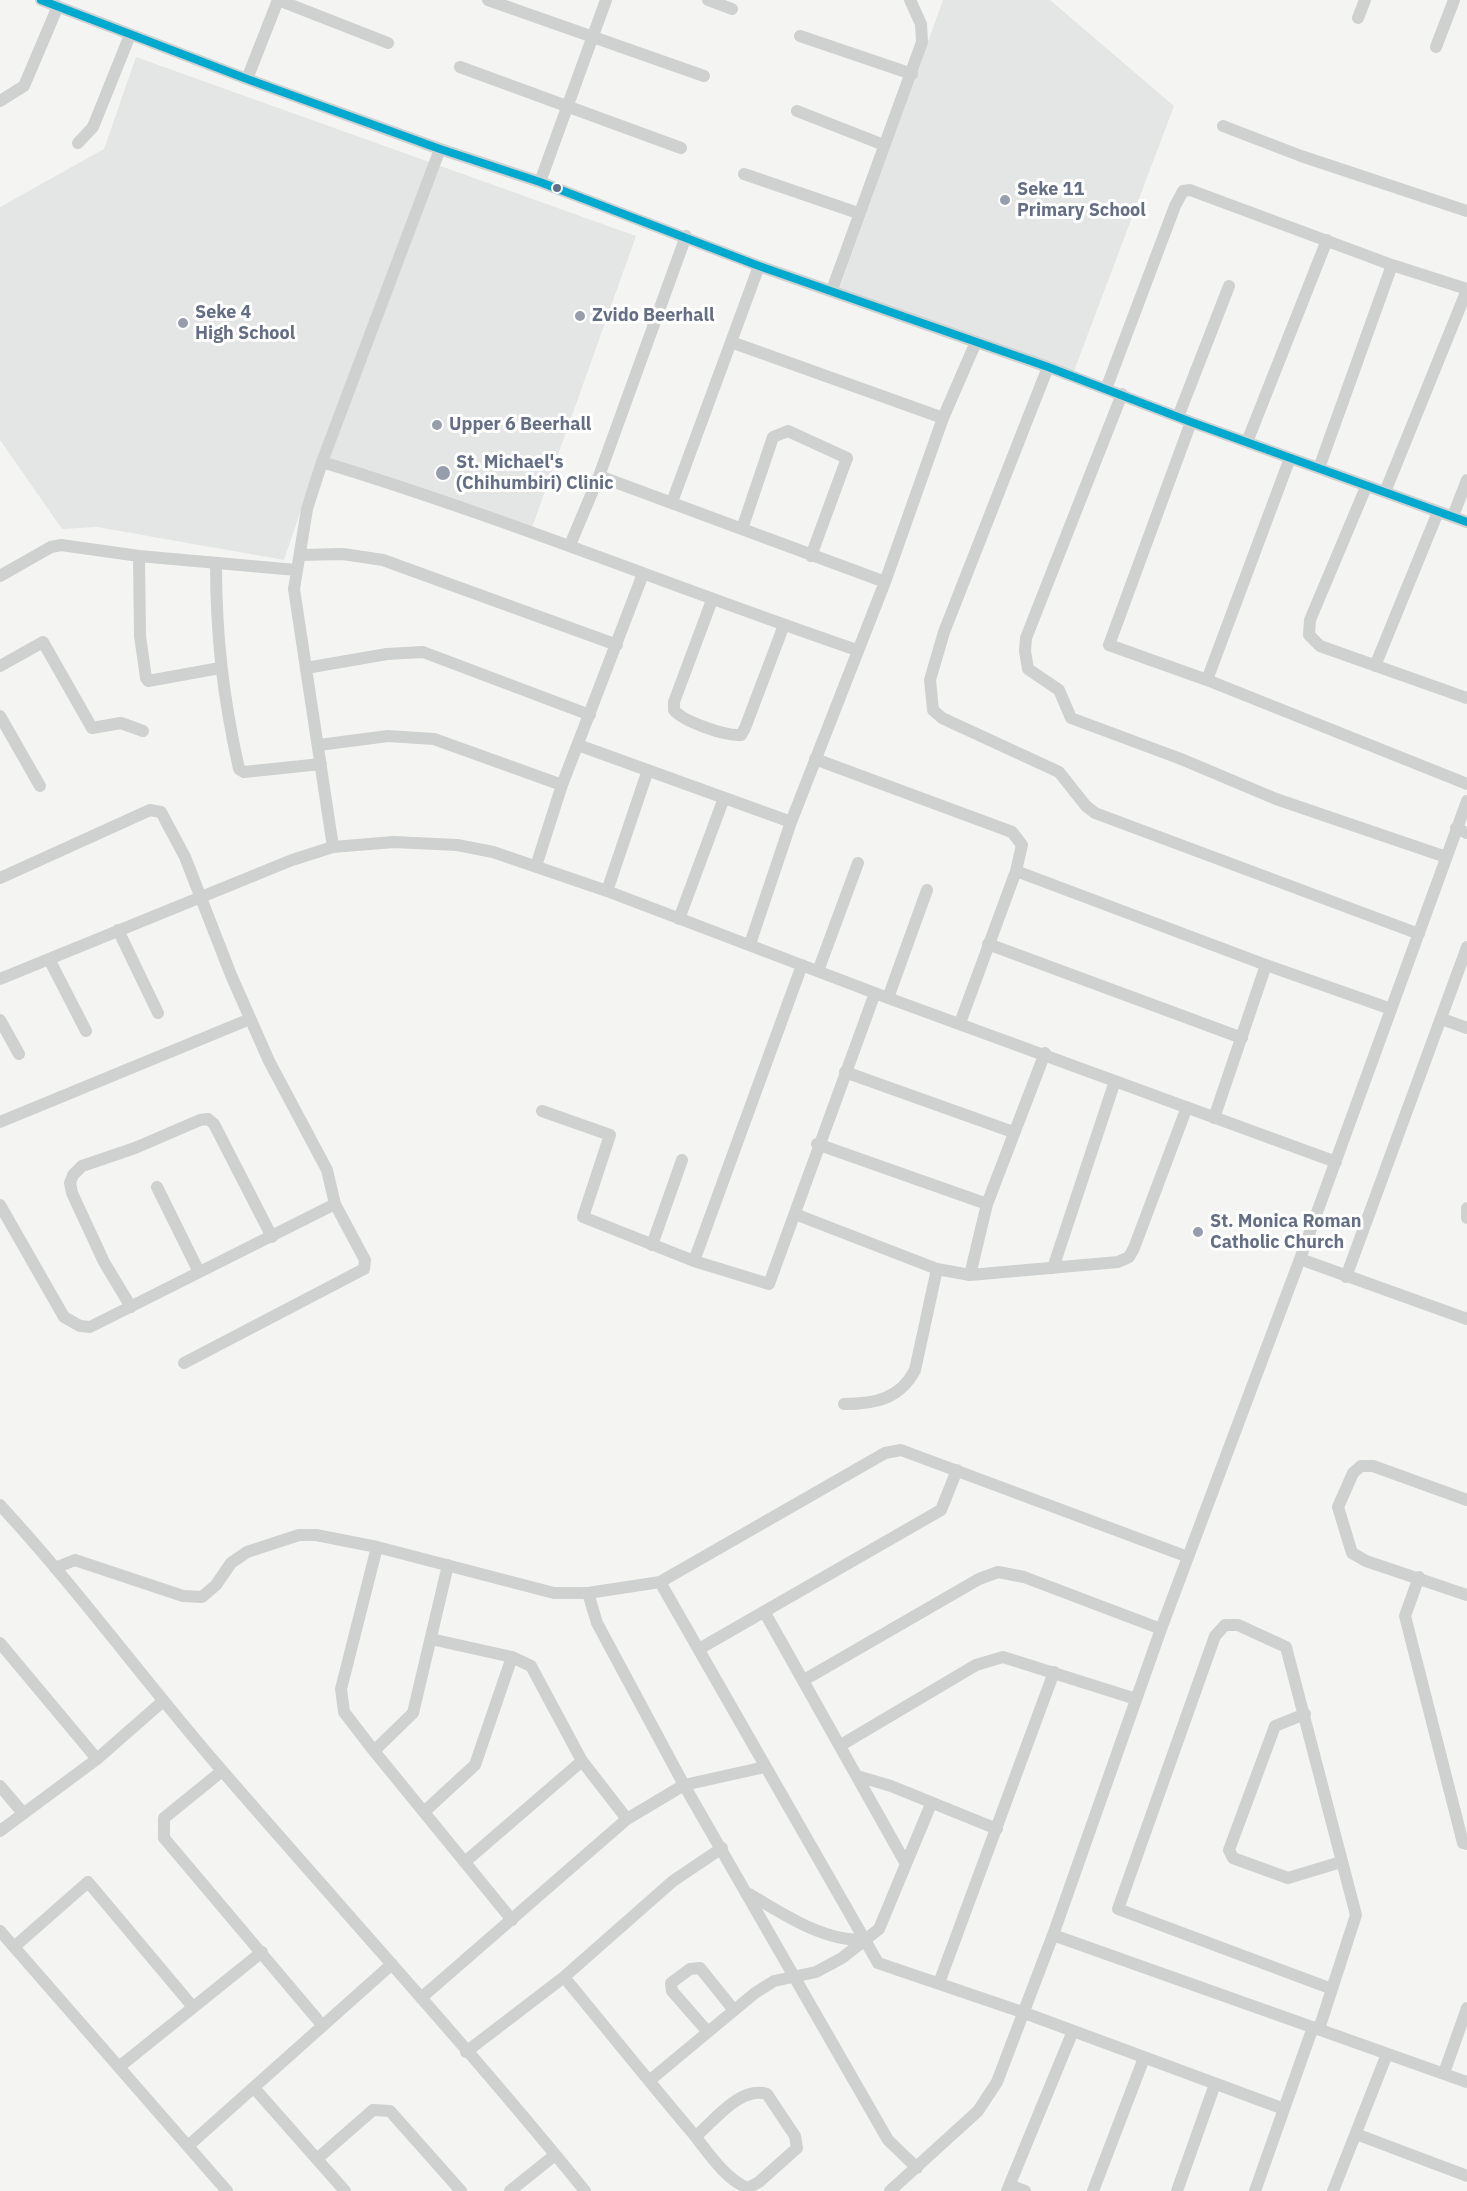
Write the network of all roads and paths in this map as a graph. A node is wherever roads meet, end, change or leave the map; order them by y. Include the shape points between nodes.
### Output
1 (41, 0) edge
2 (278, 0) edge
3 (488, 0) edge
4 (606, 0) edge
5 (708, 0) edge
6 (910, 0) edge
7 (1365, 0) edge
8 (1454, 0) edge
9 (58, 6) junction
10 (732, 9) dead end
11 (1358, 18) dead end
12 (130, 35) junction
13 (800, 36) dead end
14 (592, 39) junction
15 (388, 43) dead end
16 (1436, 47) dead end
17 (459, 67) dead end
18 (912, 74) junction
19 (704, 76) dead end
20 (247, 79) junction
21 (0, 101) edge
22 (568, 105) junction
23 (797, 111) dead end
24 (1223, 126) dead end
25 (78, 143) dead end
26 (884, 145) junction
27 (681, 148) dead end
28 (440, 149) junction
29 (744, 174) dead end
30 (540, 182) junction
31 (1467, 211) edge
32 (858, 213) junction
33 (686, 236) junction
34 (1327, 240) junction
35 (759, 266) junction
36 (1392, 266) junction
37 (1229, 286) dead end
38 (1467, 289) edge
39 (832, 290) junction
40 (731, 342) junction
41 (976, 342) junction
42 (1048, 367) junction
43 (1106, 389) junction
44 (1122, 394) junction
45 (1178, 417) junction
46 (943, 418) junction
47 (1191, 422) junction
48 (1247, 442) junction
49 (1290, 458) junction
50 (322, 462) junction
51 (1319, 468) junction
52 (599, 476) junction
53 (1467, 480) edge
54 (1366, 487) junction
55 (1385, 492) junction
56 (672, 502) junction
57 (1438, 512) junction
58 (1453, 516) junction
59 (1467, 522) edge
60 (742, 529) junction
61 (570, 545) junction
62 (300, 555) junction
63 (139, 556) junction
64 (811, 556) junction
65 (216, 563) junction
66 (296, 570) junction
67 (1, 574) edge
68 (643, 574) junction
69 (885, 582) junction
70 (712, 600) junction
71 (784, 625) junction
72 (617, 645) junction
73 (857, 650) junction
74 (0, 666) edge
75 (1375, 666) junction
76 (220, 668) junction
77 (306, 668) junction
78 (1208, 680) junction
79 (1467, 698) edge
80 (590, 715) junction
81 (0, 716) edge
82 (143, 731) dead end
83 (319, 745) junction
84 (578, 745) junction
85 (815, 759) junction
86 (321, 764) junction
87 (648, 770) junction
88 (1467, 784) edge
89 (562, 785) junction
90 (40, 786) dead end
91 (724, 798) junction
92 (1467, 801) edge
93 (791, 822) junction
94 (1462, 831) edge
95 (333, 847) junction
96 (1446, 857) junction
97 (858, 863) dead end
98 (536, 866) junction
99 (1016, 871) junction
100 (1, 876) edge
101 (927, 890) dead end
102 (606, 891) junction
103 (201, 896) junction
104 (679, 919) junction
105 (118, 930) junction
106 (1419, 934) junction
107 (750, 944) junction
108 (988, 944) junction
109 (1467, 946) edge
110 (49, 959) junction
111 (802, 965) junction
112 (1266, 965) junction
113 (818, 971) junction
114 (0, 979) edge
115 (875, 993) junction
116 (888, 998) junction
117 (1391, 1009) junction
118 (158, 1013) dead end
119 (1442, 1018) junction
120 (250, 1019) junction
121 (0, 1020) edge
122 (960, 1023) junction
123 (1467, 1028) edge
124 (86, 1031) dead end
125 (1242, 1038) junction
126 (1045, 1053) junction
127 (19, 1054) dead end
128 (845, 1072) junction
129 (1115, 1081) junction
130 (1186, 1107) junction
131 (542, 1111) dead end
132 (1214, 1118) junction
133 (0, 1122) edge
134 (1013, 1132) junction
135 (817, 1144) junction
136 (682, 1160) dead end
137 (1336, 1162) junction
138 (157, 1187) dead end
139 (335, 1204) junction
140 (987, 1204) junction
141 (0, 1205) edge
142 (1467, 1208) edge
143 (795, 1214) junction
144 (1467, 1218) edge
145 (272, 1237) junction
146 (652, 1245) junction
147 (1300, 1259) junction
148 (694, 1262) junction
149 (1053, 1268) junction
150 (937, 1269) junction
151 (199, 1272) junction
152 (970, 1275) junction
153 (1346, 1277) junction
154 (131, 1307) junction
155 (1467, 1319) edge
156 (184, 1363) dead end
157 (844, 1404) dead end
158 (957, 1470) junction
159 (1467, 1500) edge
160 (0, 1505) edge
161 (377, 1547) junction
162 (1188, 1557) junction
163 (448, 1565) junction
164 (55, 1568) junction
165 (1419, 1577) junction
166 (660, 1582) junction
167 (588, 1593) junction
168 (1467, 1595) edge
169 (765, 1613) junction
170 (1161, 1629) junction
171 (431, 1639) junction
172 (0, 1643) edge
173 (699, 1649) junction
174 (512, 1657) junction
175 (1054, 1672) junction
176 (804, 1680) junction
177 (1136, 1699) junction
178 (162, 1702) junction
179 (1305, 1714) junction
180 (841, 1745) junction
181 (374, 1751) junction
182 (97, 1758) junction
183 (582, 1761) junction
184 (765, 1767) junction
185 (222, 1771) junction
186 (857, 1776) junction
187 (684, 1785) junction
188 (0, 1786) edge
189 (931, 1803) junction
190 (424, 1811) junction
191 (23, 1813) junction
192 (627, 1819) junction
193 (997, 1829) junction
194 (0, 1831) edge
195 (1467, 1844) edge
196 (722, 1848) junction
197 (466, 1861) junction
198 (1341, 1862) junction
199 (906, 1864) junction
200 (749, 1894) junction
201 (512, 1920) junction
202 (0, 1931) edge
203 (1053, 1935) junction
204 (863, 1940) junction
205 (14, 1947) junction
206 (262, 1952) junction
207 (392, 1964) junction
208 (564, 1977) junction
209 (795, 1977) junction
210 (939, 1983) junction
211 (1332, 1989) junction
212 (421, 1998) junction
213 (192, 2007) junction
214 (1467, 2008) edge
215 (733, 2009) junction
216 (1022, 2012) junction
217 (322, 2025) junction
218 (1316, 2028) junction
219 (707, 2031) junction
220 (1073, 2031) junction
221 (466, 2052) junction
222 (1387, 2054) junction
223 (1144, 2058) junction
224 (119, 2067) junction
225 (1444, 2073) junction
226 (649, 2081) junction
227 (1467, 2082) edge
228 (1215, 2084) junction
229 (255, 2089) junction
230 (1284, 2109) junction
231 (1356, 2134) junction
232 (696, 2136) junction
233 (188, 2146) junction
234 (555, 2155) junction
235 (318, 2158) junction
236 (917, 2168) junction
237 (1467, 2176) edge
238 (1009, 2188) edge
239 (227, 2191) edge
240 (345, 2191) edge
241 (461, 2191) edge
242 (510, 2191) edge
243 (585, 2191) edge
244 (890, 2191) edge
245 (1025, 2191) edge
246 (1093, 2191) edge
247 (1177, 2191) edge
248 (1255, 2191) edge
249 (1333, 2191) edge

1 - 9 street
2 - 15 street
2 - 20 street
3 - 14 street
4 - 14 street
5 - 10 street
6 - 18 street via 921,24 922,42
7 - 11 street
8 - 16 street
9 - 12 street
9 - 21 street via 24,86
12 - 20 street
12 - 25 street via 93,127
13 - 18 street
14 - 19 street
14 - 22 street
17 - 22 street
18 - 26 street
20 - 28 street
22 - 27 street
22 - 30 street
23 - 26 street
24 - 31 street
26 - 32 street
28 - 30 street
28 - 50 street
29 - 32 street
30 - 33 street
32 - 39 street
33 - 35 street
33 - 52 street
34 - 36 street
34 - 43 street via 1190,190 1183,191
34 - 48 street
35 - 39 street
35 - 40 street
36 - 38 street
36 - 51 street
37 - 45 street
38 - 55 street
39 - 41 street
40 - 46 street
40 - 56 street
41 - 42 street
41 - 46 street
42 - 43 street
42 - 106 street via 944,632 930,680 933,710 942,718 1059,772 1095,813
43 - 44 street
44 - 45 street
44 - 96 street via 1026,638 1028,669 1059,690 1071,718 1276,799
45 - 47 street
46 - 69 street
47 - 48 street
47 - 78 street via 1109,645
48 - 49 street
49 - 51 street
49 - 78 street
50 - 61 street
50 - 62 street via 307,509
51 - 54 street
52 - 56 street
52 - 61 street
53 - 58 street
54 - 55 street
54 - 75 street via 1308,628 1309,635 1320,645
55 - 57 street
56 - 60 street
57 - 58 street
57 - 75 street
58 - 59 street
60 - 64 street
60 - 64 street via 773,437 788,431 847,458
61 - 68 street
62 - 66 street
62 - 72 street via 343,554 383,560
63 - 65 street
63 - 67 street via 56,546
63 - 76 street via 140,636 148,681
64 - 69 street
65 - 66 street
65 - 76 street
66 - 77 street via 294,588
68 - 70 street
68 - 72 street
69 - 73 street
70 - 71 street
70 - 71 street via 674,702 678,715 697,724 741,735
71 - 73 street
72 - 80 street
73 - 85 street
74 - 82 street via 43,642 93,728 121,723
75 - 79 street
76 - 86 street via 241,771
77 - 80 street via 423,652
77 - 83 street
78 - 88 street
80 - 84 street
81 - 90 street
83 - 86 street
83 - 89 street via 388,736 434,739
84 - 87 street
84 - 89 street
85 - 93 street
85 - 99 street via 1012,832 1022,845
86 - 95 street
87 - 91 street
87 - 102 street
89 - 98 street
91 - 93 street
91 - 104 street
92 - 94 street
93 - 107 street
94 - 96 street
95 - 98 street via 394,842 457,845
95 - 103 street
96 - 106 street
97 - 113 street
98 - 102 street
99 - 108 street
99 - 112 street
100 - 103 street via 150,810 158,810 166,817
101 - 116 street
102 - 104 street
103 - 105 street
103 - 120 street
104 - 107 street
105 - 110 street
105 - 118 street
106 - 117 street
107 - 111 street
108 - 122 street
108 - 125 street
109 - 119 street
110 - 114 street
110 - 124 street
111 - 113 street
111 - 148 street
112 - 117 street
112 - 125 street
113 - 115 street
115 - 116 street
115 - 128 street
116 - 122 street
117 - 137 street
119 - 123 street
119 - 153 street
120 - 133 street
120 - 139 street via 327,1170
121 - 127 street
122 - 126 street
125 - 132 street
126 - 129 street
126 - 134 street
128 - 134 street
128 - 135 street
129 - 130 street
129 - 149 street
130 - 132 street
130 - 149 street via 1129,1257 1118,1262
131 - 146 street via 610,1135 583,1217
132 - 137 street
134 - 140 street
135 - 140 street
135 - 143 street
136 - 146 street
137 - 147 street
138 - 151 street
139 - 145 street
139 - 156 street via 365,1260 364,1269
140 - 152 street
141 - 154 street via 64,1317 90,1327
142 - 144 street
143 - 148 street via 769,1284
143 - 150 street
145 - 151 street
145 - 154 street via 208,1119 81,1166 70,1183 72,1193 104,1262
146 - 148 street
147 - 153 street
147 - 162 street
149 - 152 street
150 - 152 street
150 - 157 street via 915,1370 908,1383 884,1400
151 - 154 street
153 - 155 street
158 - 162 street
158 - 166 street via 901,1450 885,1453
158 - 169 street via 941,1510
159 - 165 street via 1373,1466 1361,1466 1353,1473 1338,1508 1352,1553
160 - 164 street
161 - 163 street
161 - 164 street via 316,1535 278,1540 231,1563 202,1597 183,1596 75,1560
161 - 181 street via 341,1689 344,1712
162 - 170 street
163 - 167 street via 554,1593
163 - 171 street
164 - 178 street
165 - 168 street
165 - 195 street via 1405,1616 1463,1843
166 - 167 street
166 - 173 street
167 - 187 street via 597,1623
169 - 173 street
169 - 176 street
170 - 176 street via 1024,1577 998,1572 979,1579
170 - 177 street
171 - 174 street
171 - 181 street via 413,1713
172 - 182 street
173 - 184 street
174 - 183 street via 531,1666
174 - 190 street via 475,1765
175 - 177 street
175 - 180 street via 1003,1656 976,1665
175 - 193 street
176 - 180 street
177 - 203 street
178 - 182 street
178 - 185 street
179 - 198 street
179 - 198 street via 1275,1726 1229,1850 1233,1858 1288,1878
179 - 211 street via 1286,1647 1238,1625 1225,1625 1215,1636 1118,1909
180 - 186 street
181 - 190 street
182 - 191 street
183 - 192 street
183 - 197 street
184 - 187 street
184 - 204 street
185 - 206 street via 164,1818 164,1838
185 - 207 street
186 - 189 street
186 - 199 street
187 - 192 street
187 - 196 street
188 - 191 street
189 - 193 street
189 - 199 street
190 - 197 street
191 - 194 street
192 - 201 street
193 - 210 street
196 - 200 street
196 - 208 street via 673,1881
197 - 201 street
198 - 211 street via 1356,1915
199 - 204 street via 879,1929
200 - 204 street via 794,1920 844,1941
200 - 209 street
201 - 212 street
202 - 205 street
203 - 216 street
203 - 218 street
204 - 209 street via 842,1958 816,1972
204 - 210 street via 878,1963
205 - 213 street via 88,1882
205 - 224 street
206 - 213 street
206 - 217 street
207 - 212 street
207 - 217 street
208 - 221 street
208 - 226 street
209 - 215 street via 774,1982
209 - 236 street via 888,2140
210 - 216 street
211 - 218 street
212 - 221 street
213 - 224 street
214 - 225 street
215 - 219 street
215 - 219 street via 700,1968 690,1969 671,1983 672,1991
216 - 220 street
216 - 236 street via 997,2082 978,2111
217 - 229 street
218 - 222 street
218 - 230 street
219 - 226 street
220 - 223 street
220 - 238 street
221 - 234 street
222 - 225 street
222 - 231 street
223 - 228 street
223 - 246 street
224 - 233 street
225 - 227 street
226 - 232 street
228 - 230 street
228 - 247 street
229 - 233 street
229 - 235 street
230 - 248 street
231 - 237 street
231 - 249 street
232 - 232 street via 745,2094 756,2091 767,2094 795,2136 797,2148 748,2188 736,2184
233 - 239 street
234 - 242 street
234 - 243 street
235 - 240 street
235 - 241 street via 373,2110 384,2109
236 - 244 street
238 - 245 street

